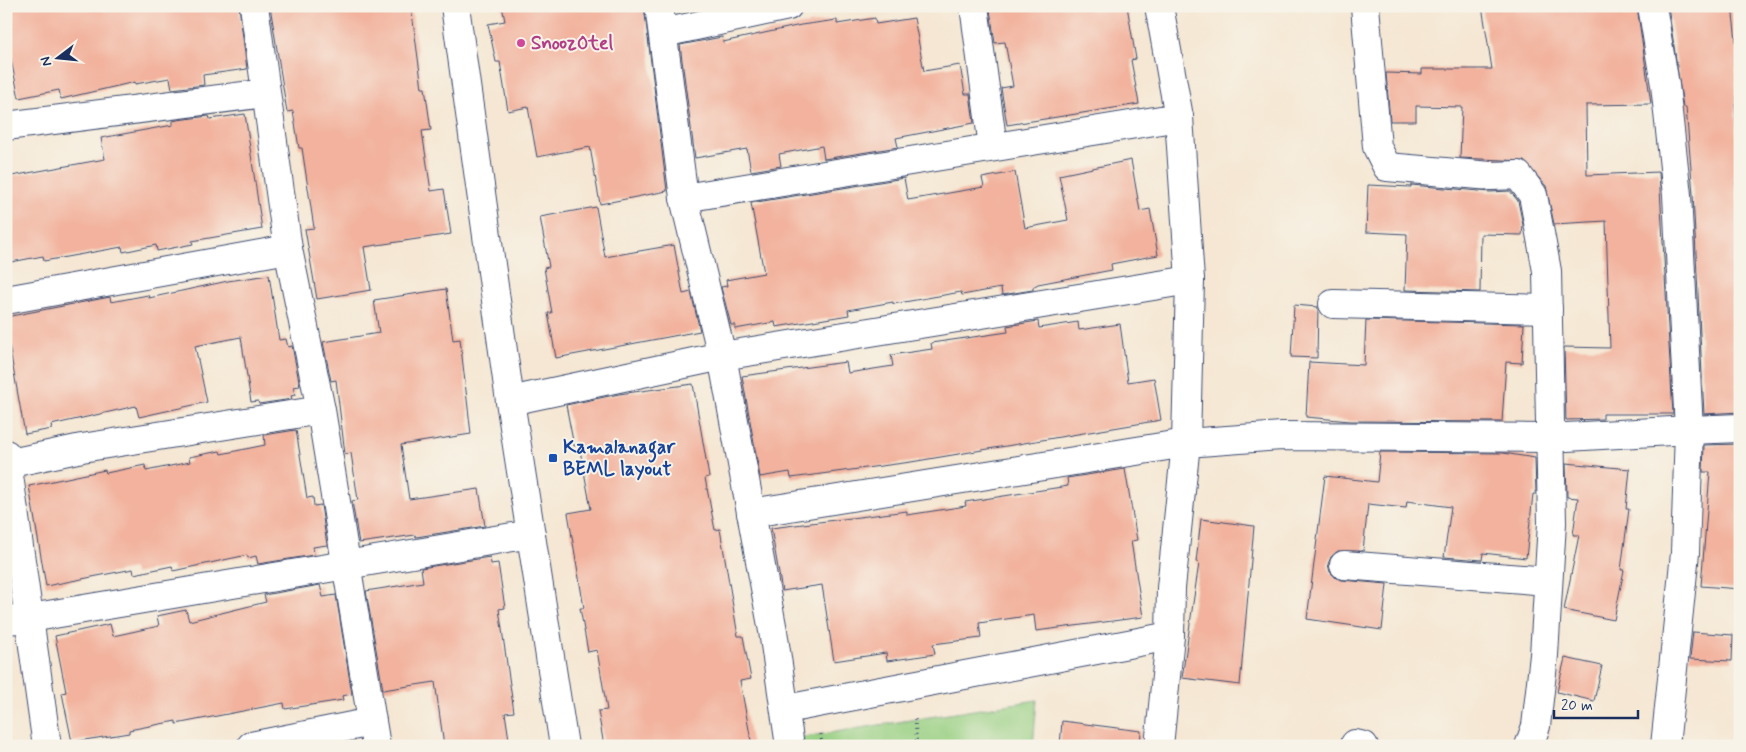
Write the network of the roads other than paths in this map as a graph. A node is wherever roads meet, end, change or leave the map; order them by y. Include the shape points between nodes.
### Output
1 (254, 6) edge
2 (455, 6) edge
3 (658, 6) edge
4 (788, 6) edge
5 (974, 6) edge
6 (1159, 6) edge
7 (1365, 6) edge
8 (1652, 6) edge
9 (663, 33) junction
10 (266, 93) junction
11 (1179, 117) junction
12 (6, 126) edge
13 (993, 147) junction
14 (684, 198) junction
15 (288, 249) junction
16 (1190, 280) junction
17 (6, 300) edge
18 (1333, 304) dead end
19 (1548, 309) junction
20 (722, 356) junction
21 (510, 401) junction
22 (321, 410) junction
23 (1740, 428) edge
24 (1689, 430) junction
25 (1548, 438) junction
26 (1186, 443) junction
27 (7, 460) edge
28 (751, 513) junction
29 (531, 534) junction
30 (1344, 565) dead end
31 (345, 566) junction
32 (1548, 581) junction
33 (18, 619) edge
34 (1170, 636) junction
35 (786, 709) junction
36 (374, 734) edge
37 (47, 746) edge
38 (252, 746) edge
39 (564, 746) edge
40 (790, 746) edge
41 (1159, 746) edge
42 (1355, 746) edge
43 (1364, 746) edge
44 (1529, 746) edge
45 (1665, 746) edge

1 - 10 street
2 - 21 street
3 - 9 street
4 - 9 street
5 - 13 street
6 - 11 street
7 - 19 street via 1377,147 1386,167 1491,176 1518,175 1533,195 1547,271
8 - 24 street via 1665,85 1677,195
9 - 14 street
10 - 12 street
10 - 15 street
11 - 13 street
11 - 16 street
13 - 14 street
14 - 20 street
15 - 17 street
15 - 22 street
16 - 20 street
16 - 26 street
18 - 19 street
19 - 25 street
20 - 21 street
20 - 28 street
21 - 29 street
22 - 27 street
22 - 31 street
23 - 24 street
24 - 25 street
24 - 45 street via 1685,553
25 - 26 street via 1282,436
25 - 32 street via 1552,524
26 - 28 street
26 - 34 street via 1171,588
27 - 33 street
28 - 35 street
29 - 31 street
29 - 39 street
30 - 32 street
31 - 33 street
31 - 36 street
32 - 44 street via 1536,726
33 - 37 street
34 - 35 street
34 - 41 street
35 - 40 street
36 - 38 street
42 - 43 street

